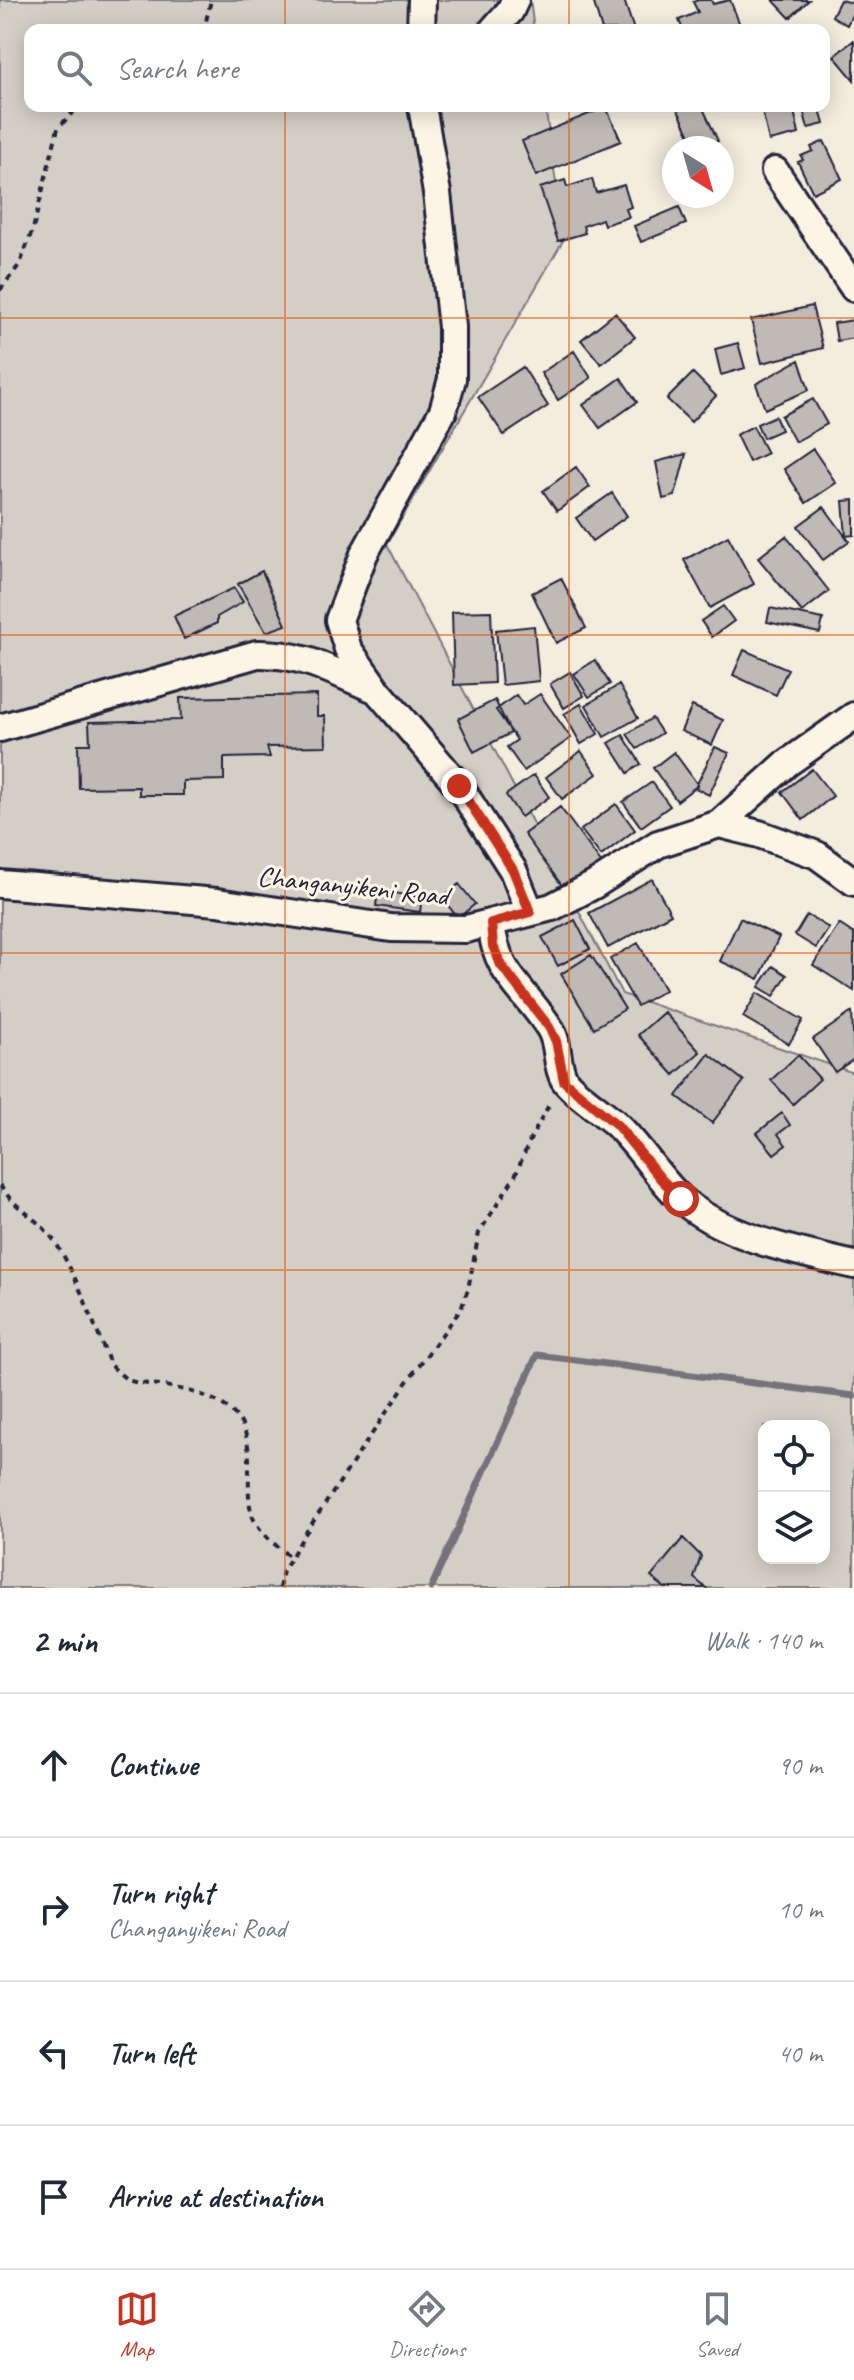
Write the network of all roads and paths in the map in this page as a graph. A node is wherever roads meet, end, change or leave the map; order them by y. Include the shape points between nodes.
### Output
1 (211, 0) edge
2 (422, 0) edge
3 (515, 0) edge
4 (204, 24) edge
5 (421, 24) edge
6 (498, 24) edge
7 (73, 112) edge
8 (423, 112) edge
9 (775, 171) dead end
10 (854, 288) edge
11 (0, 290) edge
12 (376, 689) junction
13 (854, 716) edge
14 (0, 728) edge
15 (719, 824) junction
16 (854, 882) edge
17 (0, 884) edge
18 (530, 912) junction
19 (491, 923) junction
20 (564, 1081) junction
21 (0, 1185) edge
22 (854, 1265) edge
23 (291, 1558) junction
24 (279, 1588) edge

1 - 4 path
2 - 5 street
3 - 6 street
7 - 11 path via 58,128 20,264
8 - 12 street via 452,327 452,379 443,411 364,554 339,620 348,649
9 - 10 street
12 - 14 street via 309,660 257,654
12 - 18 street via 459,786 513,870
13 - 15 street via 786,764
15 - 16 street via 817,855
15 - 18 street, Changanyikeni Road via 658,844 594,885
17 - 19 street, Changanyikeni Road via 217,902 391,928 466,929
18 - 19 street, Changanyikeni Road
19 - 20 street via 501,965 556,1041
20 - 22 street via 617,1125 661,1179 696,1210 745,1235
20 - 23 path via 479,1233 461,1309
21 - 23 path via 48,1233 63,1256 118,1372 130,1381 180,1388 234,1414 245,1433 251,1512 261,1532
23 - 24 path

